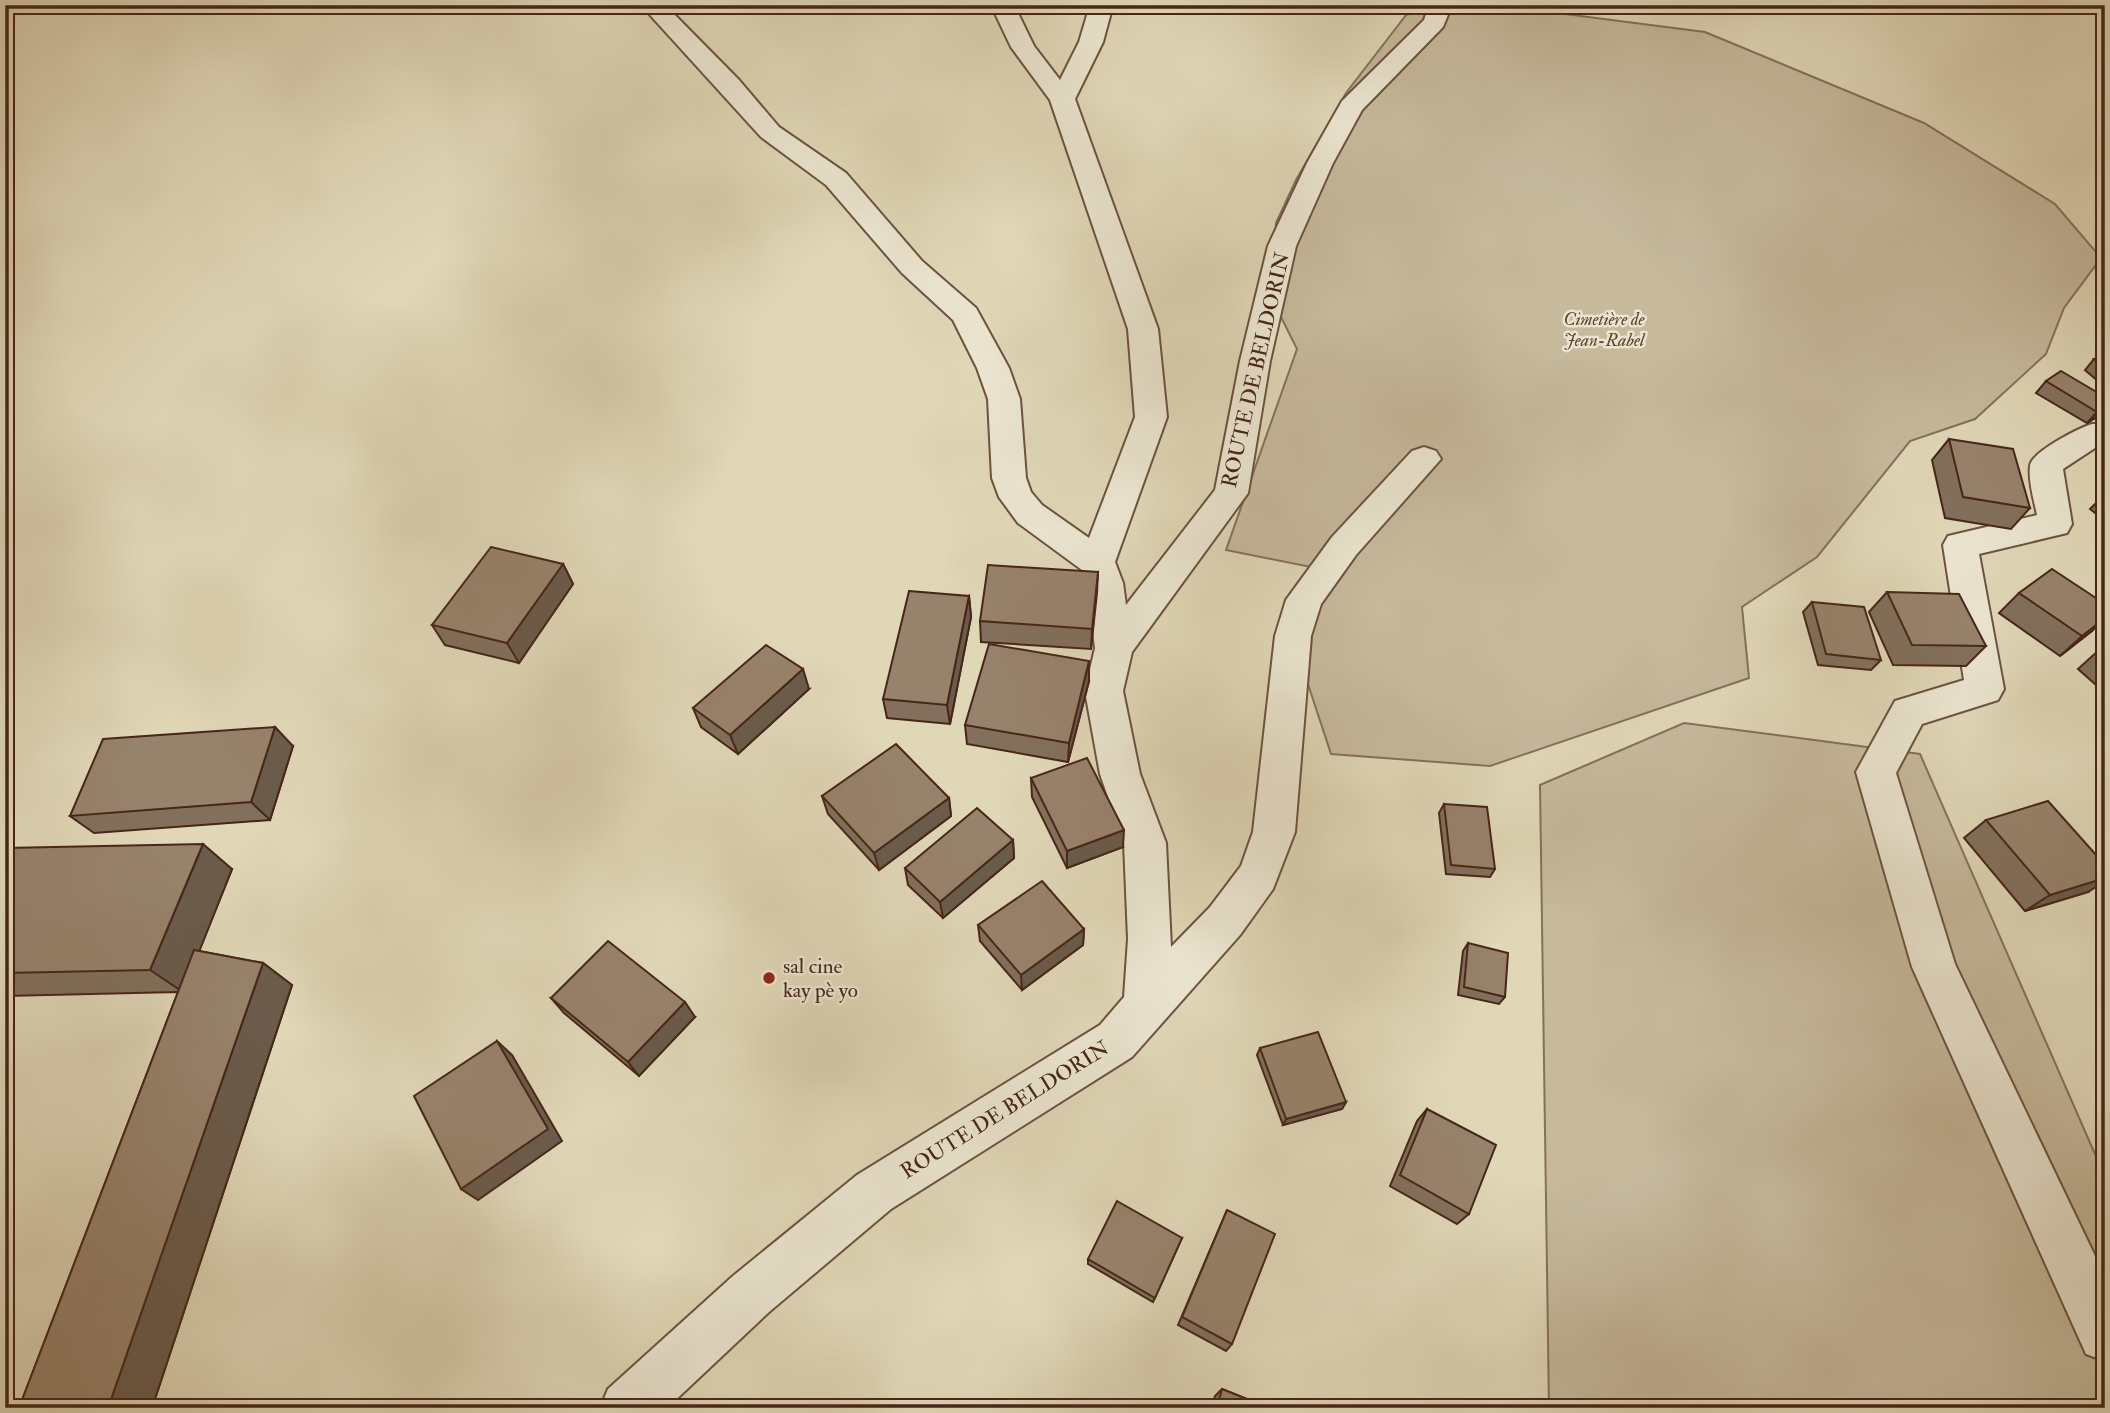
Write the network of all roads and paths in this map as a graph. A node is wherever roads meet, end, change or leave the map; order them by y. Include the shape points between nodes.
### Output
1 (652, 5) edge
2 (1002, 5) edge
3 (1102, 5) edge
4 (1441, 5) edge
5 (1062, 99) junction
6 (2105, 435) edge
7 (1424, 459) dead end
8 (1097, 562) junction
9 (1114, 648) junction
10 (1146, 1005) junction
11 (2105, 1335) edge
12 (627, 1408) edge

1 - 8 street via 770,132 836,180 912,267 965,315 1004,399 1009,478 1016,497 1030,514
2 - 5 street via 1023,47
3 - 5 street via 1084,59
4 - 9 street, ROUTE DE BELDORIN via 1435,22 1351,106 1320,163 1282,246 1231,493
5 - 8 street via 1143,329 1151,417
6 - 11 street via 2092,435 2046,464 2055,524 1960,545 1985,689 1909,712 1877,772 1934,967
7 - 10 street via 1344,546 1304,600 1293,636 1274,832 1258,876 1225,921
8 - 9 street via 1105,583
9 - 10 street, ROUTE DE BELDORIN via 1104,691 1120,774 1145,843 1150,939
10 - 12 street, ROUTE DE BELDORIN via 1115,1041 874,1192 751,1294

